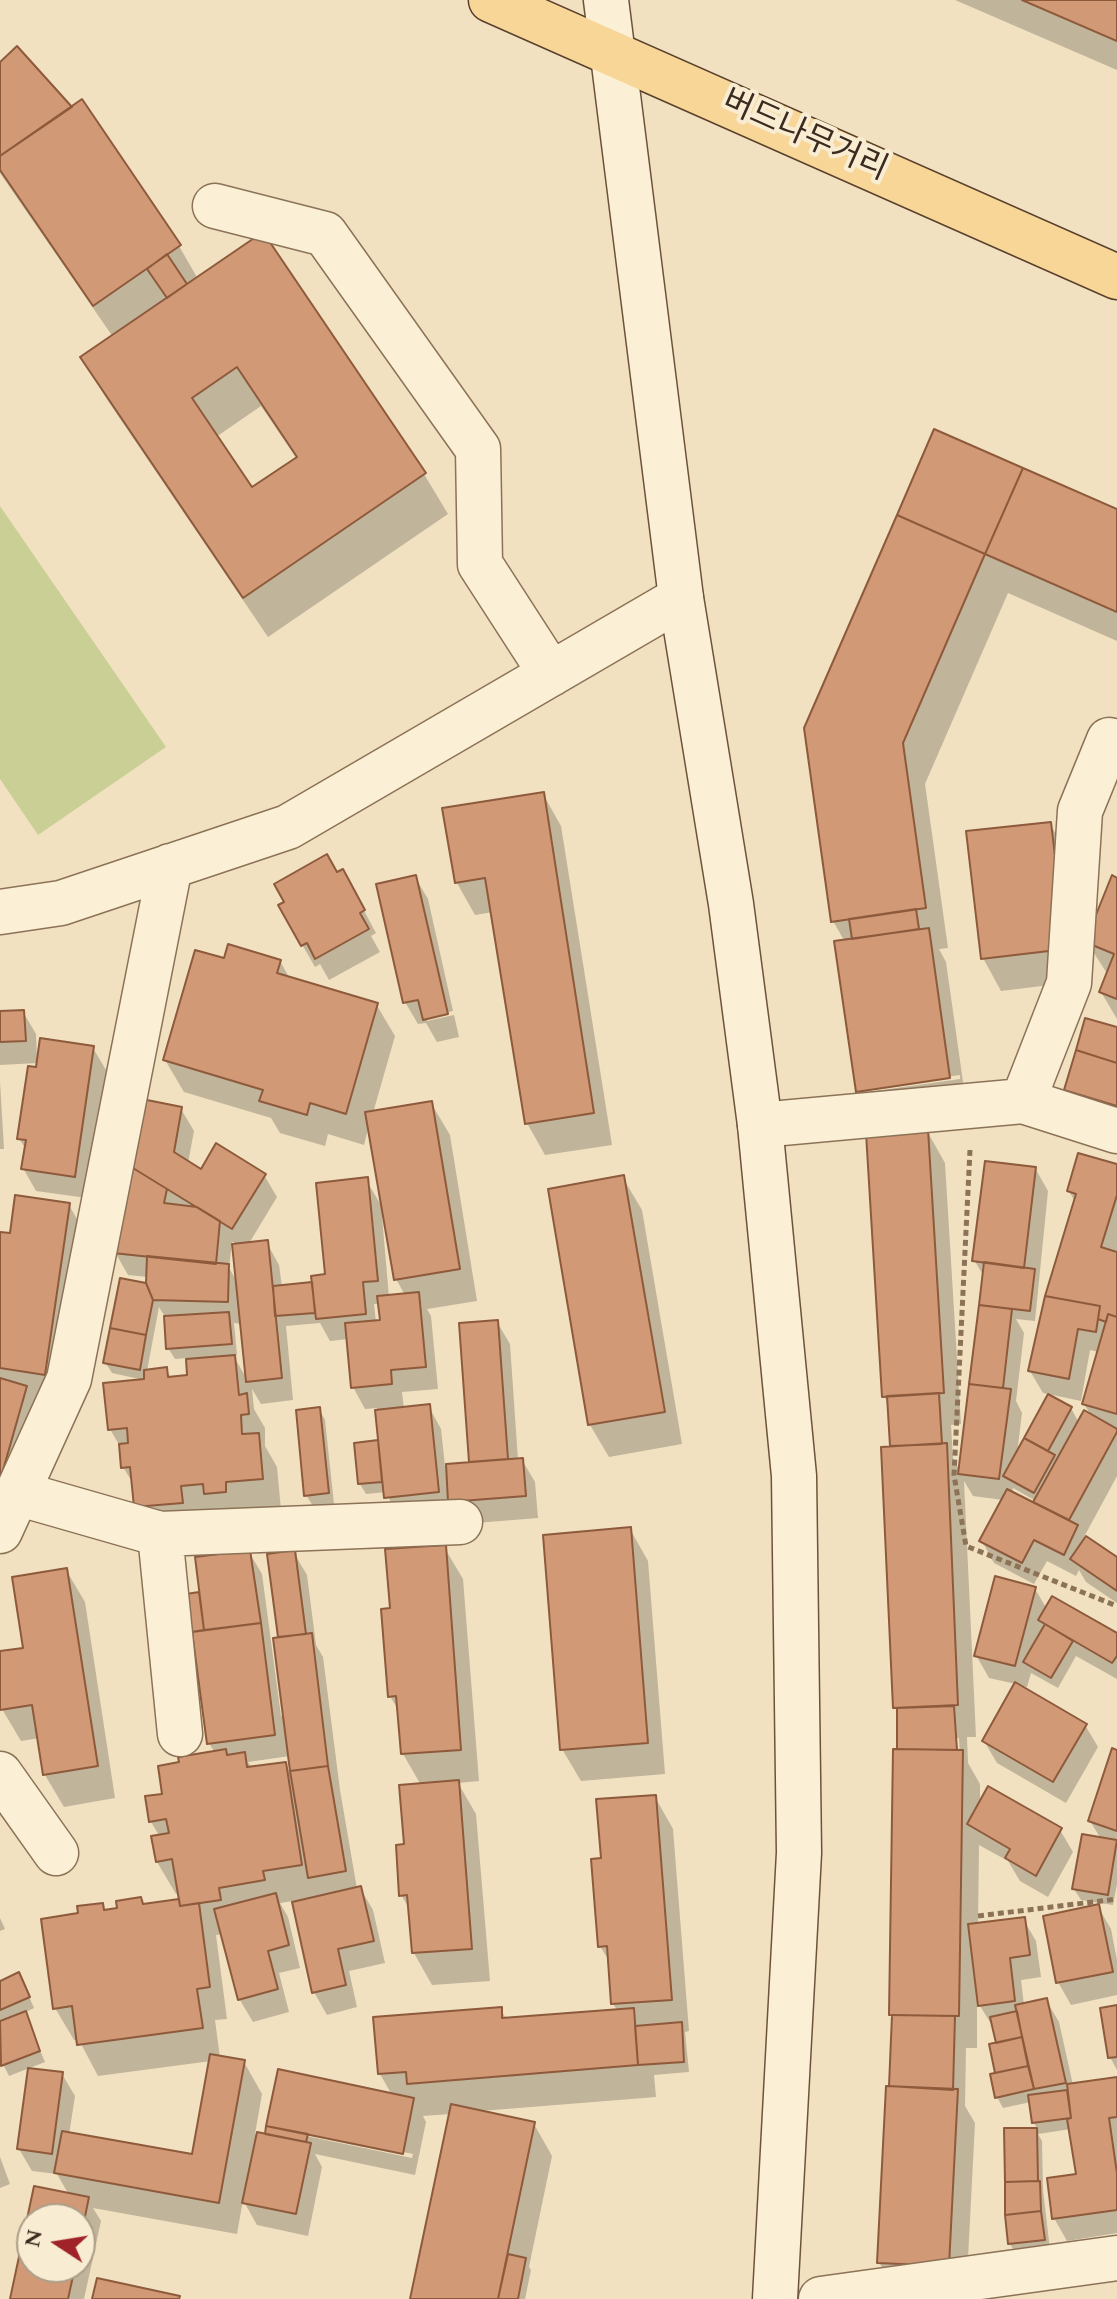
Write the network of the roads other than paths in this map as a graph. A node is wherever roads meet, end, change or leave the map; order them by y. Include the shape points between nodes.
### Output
1 (491, 0) edge
2 (606, 0) edge
3 (611, 52) junction
4 (215, 206) dead end
5 (1117, 277) edge
6 (681, 598) junction
7 (551, 674) junction
8 (1117, 742) edge
9 (170, 866) junction
10 (0, 912) edge
11 (1023, 1101) junction
12 (760, 1125) junction
13 (1117, 1131) edge
14 (8, 1512) edge
15 (460, 1522) dead end
16 (160, 1534) junction
17 (180, 1734) dead end
18 (0, 1774) edge
19 (56, 1853) dead end
20 (1117, 2258) edge
21 (775, 2299) edge
22 (821, 2299) edge

1 - 3 main road, 버드나무거리
2 - 3 street
3 - 5 main road, 버드나무거리
3 - 6 street
4 - 7 street via 325,234 478,449 480,564
6 - 7 street
6 - 12 street via 731,904
7 - 9 street via 288,827
8 - 11 street via 1109,740 1080,811 1069,983
9 - 10 street via 61,903
9 - 14 street via 69,1379
11 - 12 street
11 - 13 street
12 - 21 street via 794,1476 799,1790
14 - 16 street
15 - 16 street
16 - 17 street
18 - 19 street
20 - 22 street

